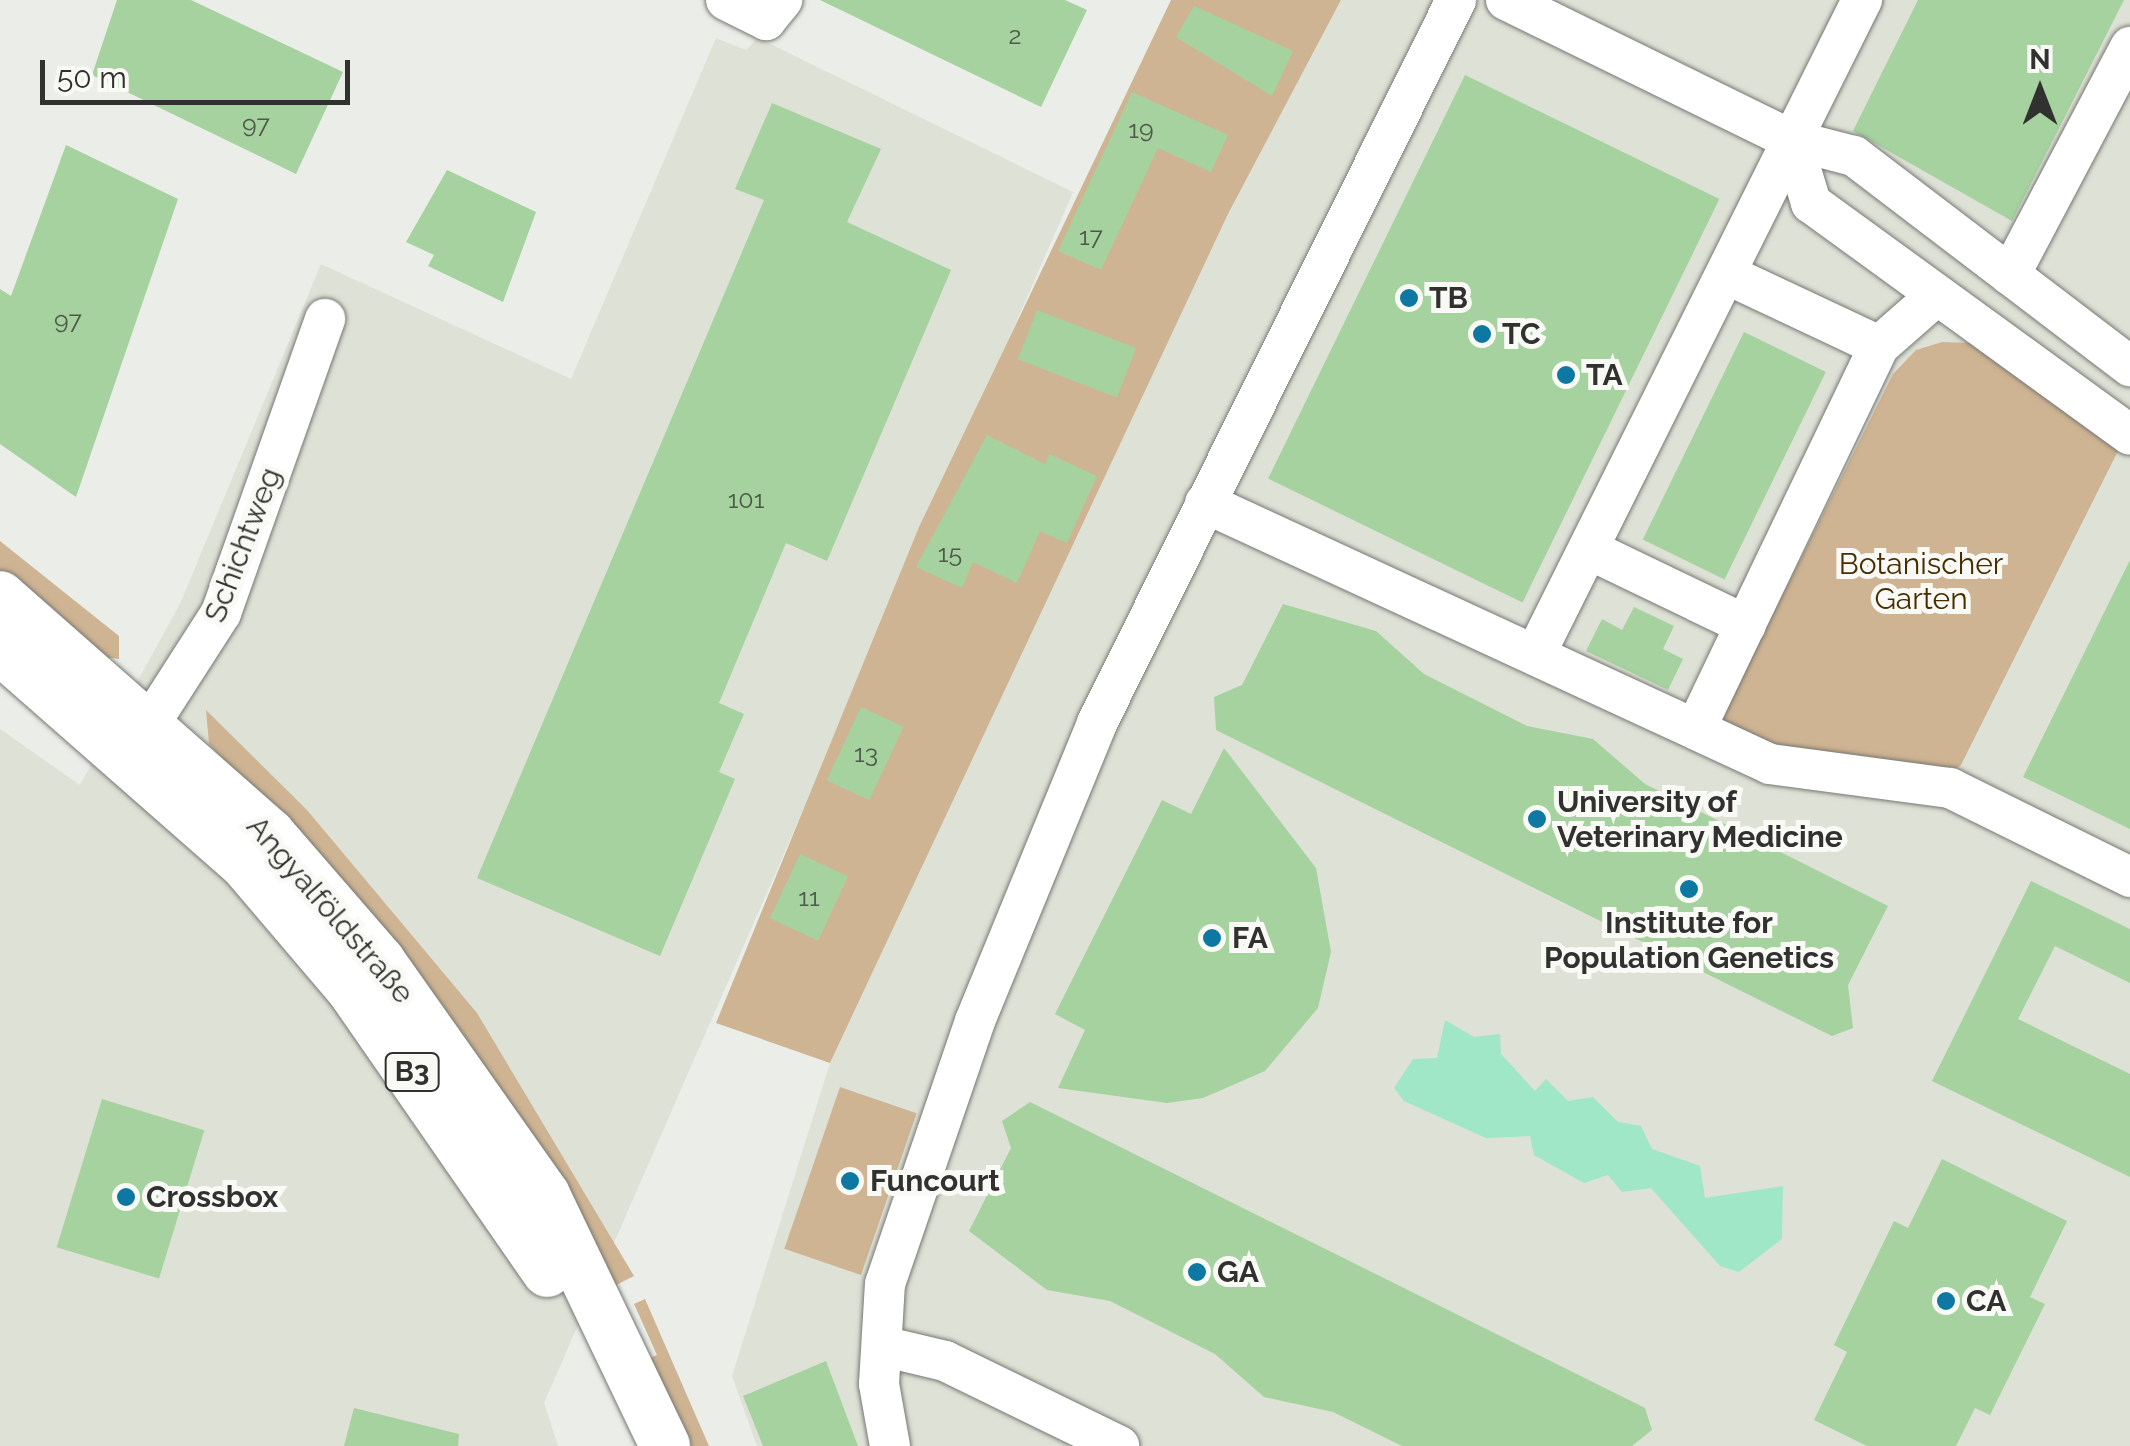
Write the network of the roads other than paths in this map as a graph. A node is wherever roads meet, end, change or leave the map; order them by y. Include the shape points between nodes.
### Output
1 (726, 0) edge
2 (1456, 0) edge
3 (1506, 0) edge
4 (1862, 0) edge
5 (774, 10) edge
6 (2130, 46) edge
7 (1792, 140) junction
8 (1726, 274) junction
9 (2010, 275) junction
10 (1937, 295) junction
11 (325, 319) dead end
12 (1879, 346) junction
13 (2130, 366) edge
14 (2130, 435) edge
15 (1205, 503) junction
16 (1590, 550) junction
17 (0, 596) edge
18 (1746, 625) junction
19 (0, 649) edge
20 (1537, 651) junction
21 (1696, 728) junction
22 (136, 734) junction
23 (2130, 877) edge
24 (882, 1346) junction
25 (636, 1446) edge
26 (666, 1446) edge
27 (890, 1446) edge
28 (1119, 1446) edge

1 - 5 street
2 - 15 street
3 - 7 street
4 - 7 street
6 - 9 street
7 - 8 street
7 - 9 street via 1854,156
7 - 10 street via 1811,203
8 - 12 street
8 - 16 street
9 - 13 street
10 - 12 street
10 - 14 street
11 - 22 street, Schichtweg via 221,613
12 - 18 street
15 - 20 street
15 - 24 street via 1097,724 975,1021 884,1284
16 - 18 street
16 - 20 street
17 - 22 main road, Angyalföldstraße / B3
18 - 21 street
19 - 22 main road, Angyalföldstraße / B3
20 - 21 street
21 - 23 street via 1770,764 1950,788
22 - 25 main road, Angyalföldstraße / B3 via 352,990 522,1225
22 - 26 main road, Angyalföldstraße / B3 via 270,834 465,1076 544,1195
24 - 27 street
24 - 28 street via 945,1361

